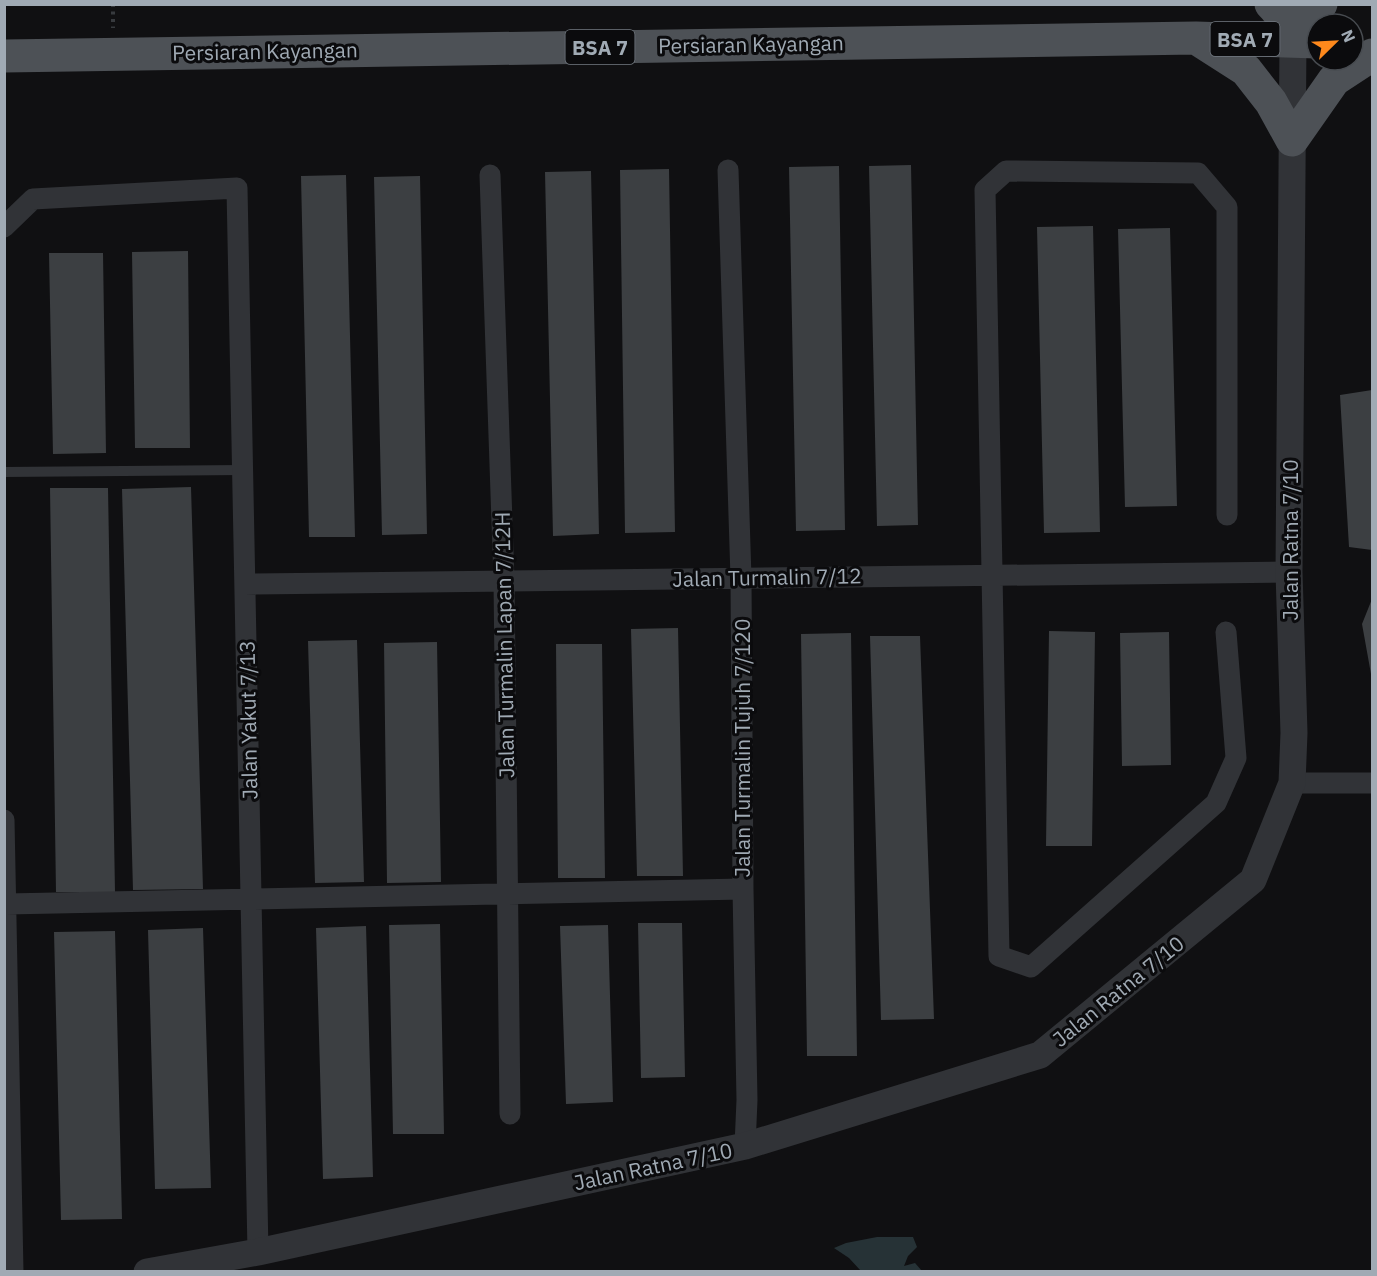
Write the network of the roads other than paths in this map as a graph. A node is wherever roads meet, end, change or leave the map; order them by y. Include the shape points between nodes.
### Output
1 (1271, 4) edge
2 (1196, 38) junction
3 (1305, 41) edge
4 (1372, 55) edge
5 (4, 56) edge
6 (1292, 140) junction
7 (728, 170) dead end
8 (490, 175) dead end
9 (4, 227) edge
10 (243, 470) junction
11 (4, 472) edge
12 (1227, 515) dead end
13 (1289, 572) junction
14 (993, 575) junction
15 (741, 578) junction
16 (504, 580) junction
17 (245, 584) junction
18 (1226, 632) dead end
19 (1292, 783) junction
20 (1372, 783) edge
21 (4, 820) edge
22 (743, 889) junction
23 (508, 893) junction
24 (251, 900) junction
25 (6, 904) edge
26 (510, 1114) dead end
27 (745, 1146) junction
28 (258, 1252) junction
29 (13, 1272) edge
30 (147, 1272) edge

1 - 3 main road
2 - 3 main road, Persiaran Kayangan / BSA 7
2 - 5 main road, Persiaran Kayangan / BSA 7
2 - 6 main road via 1246,70 1271,102
3 - 6 street, Jalan Ratna 7/10
4 - 6 main road via 1334,80
6 - 13 street, Jalan Ratna 7/10
7 - 15 street, Jalan Turmalin Tujuh 7/120
8 - 16 street, Jalan Turmalin Lapan 7/12H
9 - 10 street, Jalan Yakut 7/13 via 33,199 237,189
10 - 11 lane
10 - 17 street, Jalan Yakut 7/13
12 - 14 street via 1227,207 1198,173 1006,171 985,190
13 - 14 street, Jalan Turmalin 7/12
13 - 19 street, Jalan Ratna 7/10
14 - 15 street, Jalan Turmalin 7/12
14 - 18 street via 999,956 1031,967 1216,803 1236,758
15 - 16 street, Jalan Turmalin 7/12
15 - 22 street, Jalan Turmalin Tujuh 7/120
16 - 17 street, Jalan Turmalin 7/12
16 - 23 street, Jalan Turmalin Lapan 7/12H
17 - 24 street, Jalan Yakut 7/13
19 - 20 street
19 - 27 street, Jalan Ratna 7/10 via 1252,880 1040,1055
21 - 25 street
22 - 23 street
22 - 27 street, Jalan Turmalin Tujuh 7/120
23 - 24 street
23 - 26 street, Jalan Turmalin Lapan 7/12H
24 - 25 street
24 - 28 street, Jalan Yakut 7/13
25 - 29 street
27 - 28 street, Jalan Ratna 7/10
28 - 30 street, Jalan Ratna 7/10

